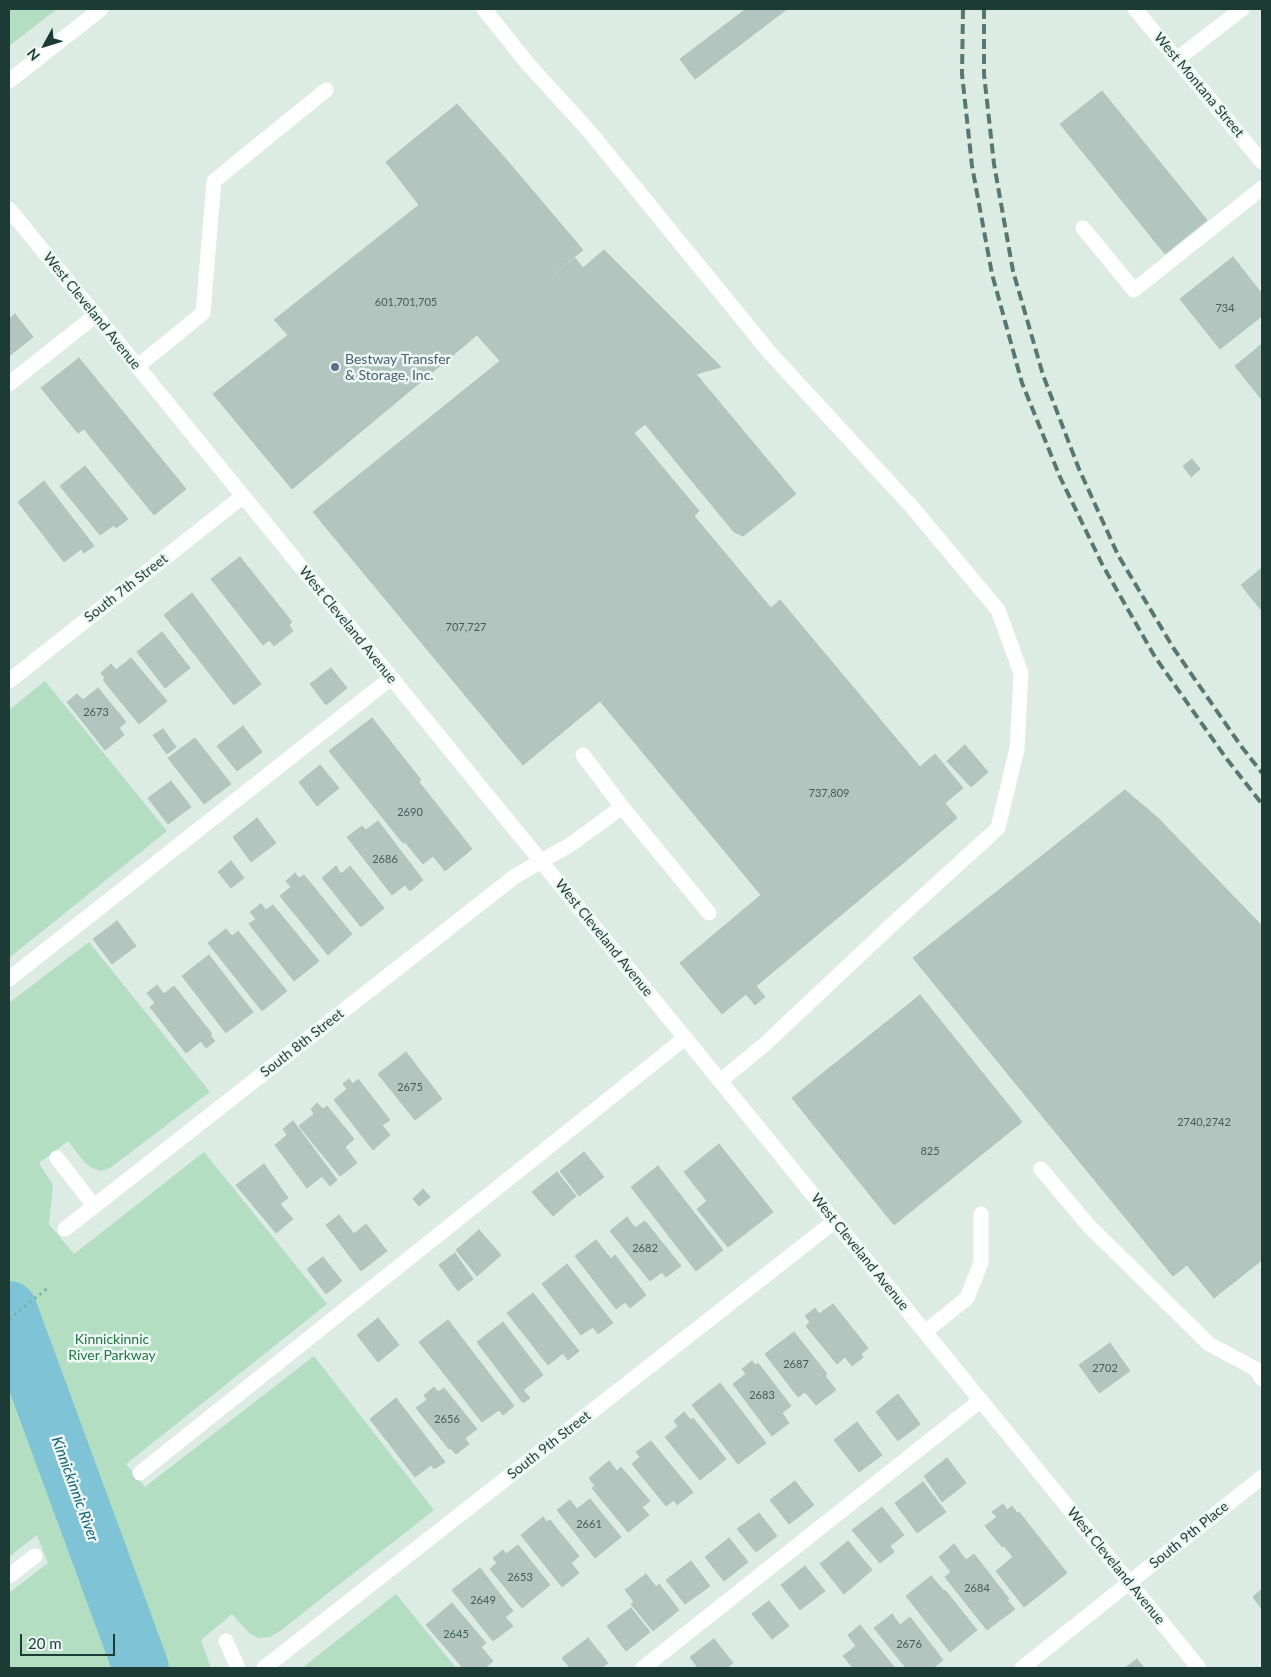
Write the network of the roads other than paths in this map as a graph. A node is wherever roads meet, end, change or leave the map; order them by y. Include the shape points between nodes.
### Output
1 (101, 9) edge
2 (484, 9) edge
3 (1135, 9) edge
4 (1242, 9) edge
5 (1177, 59) junction
6 (9, 81) edge
7 (326, 90) dead end
8 (1262, 162) edge
9 (1262, 188) edge
10 (9, 208) edge
11 (1083, 228) dead end
12 (96, 315) junction
13 (138, 366) junction
14 (9, 384) edge
15 (243, 496) junction
16 (391, 678) junction
17 (9, 681) edge
18 (582, 755) dead end
19 (622, 807) junction
20 (541, 861) junction
21 (709, 914) dead end
22 (9, 979) edge
23 (685, 1038) junction
24 (720, 1081) junction
25 (57, 1158) dead end
26 (1041, 1169) dead end
27 (94, 1206) junction
28 (981, 1214) dead end
29 (835, 1221) junction
30 (65, 1229) dead end
31 (925, 1332) junction
32 (1262, 1379) edge
33 (981, 1400) junction
34 (140, 1472) dead end
35 (1262, 1477) edge
36 (35, 1556) dead end
37 (9, 1576) edge
38 (1130, 1583) junction
39 (226, 1641) dead end
40 (238, 1668) edge
41 (264, 1668) edge
42 (643, 1668) edge
43 (1022, 1668) edge
44 (1199, 1668) edge

1 - 6 street
2 - 24 street via 528,64 589,131 770,353 912,507 998,610 1022,673 1017,749 998,828 764,1045
3 - 5 street, West Montana Street
4 - 5 street
5 - 8 street, West Montana Street
7 - 13 street via 214,181 203,313
9 - 11 street via 1134,290
10 - 12 street, West Cleveland Avenue
12 - 13 street, West Cleveland Avenue
12 - 14 street
13 - 15 street, West Cleveland Avenue
15 - 16 street, West Cleveland Avenue
15 - 17 street, South 7th Street
16 - 20 street, West Cleveland Avenue
16 - 22 street
18 - 19 street
19 - 20 street, South 8th Street via 570,845
19 - 21 street
20 - 23 street, West Cleveland Avenue
20 - 27 street, South 8th Street via 514,877
23 - 24 street, West Cleveland Avenue
23 - 34 street
24 - 29 street, West Cleveland Avenue
25 - 27 street
26 - 32 street via 1089,1226 1209,1344 1256,1369
27 - 30 street, South 8th Street
28 - 31 street via 981,1264 967,1298
29 - 31 street, West Cleveland Avenue
29 - 41 street, South 9th Street
31 - 33 street, West Cleveland Avenue
33 - 38 street, West Cleveland Avenue
33 - 42 street
35 - 38 street, South 9th Place
36 - 37 street
38 - 43 street, South 9th Place
38 - 44 street, West Cleveland Avenue
39 - 40 street

